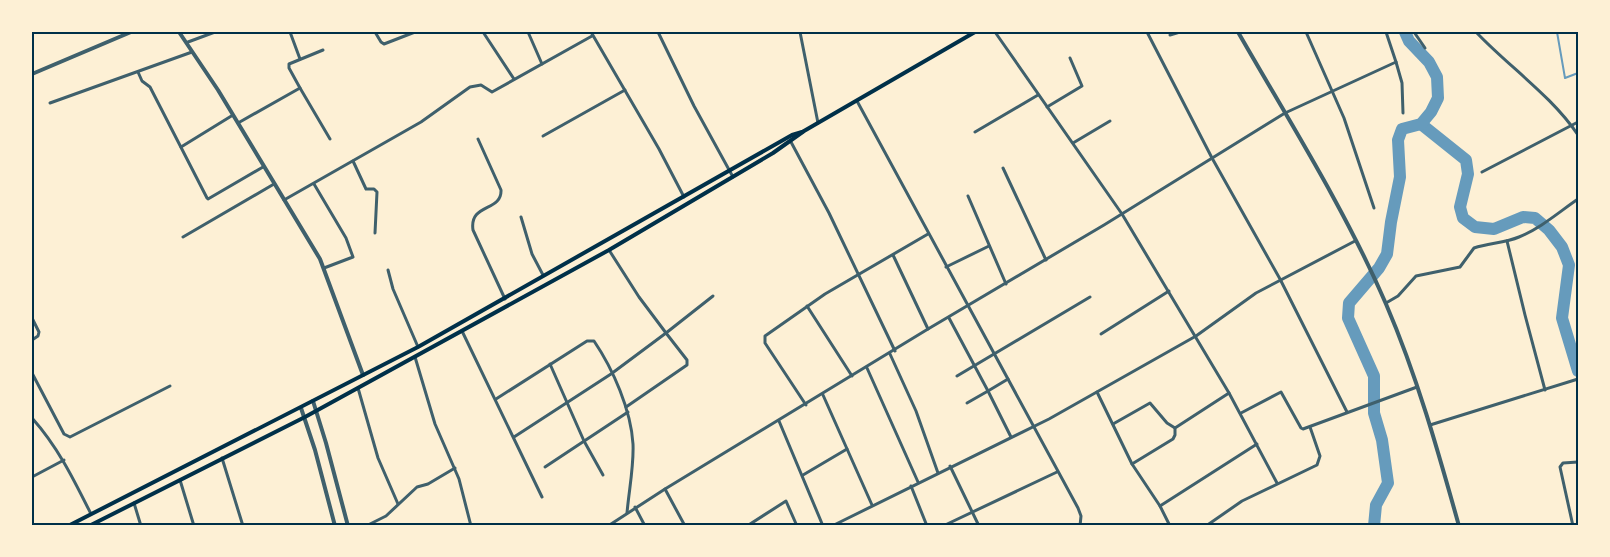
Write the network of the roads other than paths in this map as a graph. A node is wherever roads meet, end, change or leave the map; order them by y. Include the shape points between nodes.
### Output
1 (131, 32) edge
2 (179, 32) edge
3 (215, 32) edge
4 (290, 32) edge
5 (375, 32) edge
6 (415, 32) edge
7 (483, 32) edge
8 (528, 32) edge
9 (658, 32) edge
10 (801, 32) edge
11 (975, 32) edge
12 (995, 32) edge
13 (1147, 32) edge
14 (1180, 32) edge
15 (1238, 32) edge
16 (1306, 32) edge
17 (1386, 32) edge
18 (1414, 32) edge
19 (1476, 32) edge
20 (591, 34) edge
21 (1170, 35) dead end
22 (188, 42) junction
23 (1425, 48) dead end
24 (323, 50) dead end
25 (193, 51) junction
26 (1070, 58) dead end
27 (300, 59) junction
28 (1396, 62) junction
29 (542, 64) junction
30 (138, 72) junction
31 (32, 74) edge
32 (514, 79) junction
33 (300, 88) junction
34 (625, 90) junction
35 (1332, 90) junction
36 (1038, 94) junction
37 (857, 100) junction
38 (50, 103) dead end
39 (1047, 107) junction
40 (1285, 113) junction
41 (1403, 113) dead end
42 (233, 115) junction
43 (1110, 121) dead end
44 (1578, 122) edge
45 (238, 123) junction
46 (818, 123) junction
47 (1572, 125) junction
48 (804, 131) junction
49 (975, 132) dead end
50 (1578, 135) edge
51 (543, 136) dead end
52 (330, 139) dead end
53 (478, 139) dead end
54 (791, 142) junction
55 (1073, 143) junction
56 (181, 147) junction
57 (1212, 158) junction
58 (353, 161) junction
59 (263, 166) junction
60 (1003, 168) dead end
61 (730, 171) junction
62 (1482, 172) dead end
63 (733, 177) junction
64 (274, 184) junction
65 (314, 184) junction
66 (968, 195) dead end
67 (684, 197) junction
68 (1578, 199) edge
69 (284, 200) junction
70 (1374, 208) dead end
71 (1122, 214) junction
72 (521, 217) dead end
73 (375, 232) dead end
74 (928, 234) junction
75 (183, 237) dead end
76 (1355, 241) junction
77 (1507, 241) junction
78 (989, 246) junction
79 (609, 250) junction
80 (893, 255) junction
81 (1046, 260) junction
82 (946, 267) junction
83 (324, 268) junction
84 (388, 270) dead end
85 (858, 276) junction
86 (544, 277) junction
87 (1280, 279) junction
88 (533, 283) junction
89 (1006, 284) junction
90 (536, 289) junction
91 (1169, 291) junction
92 (713, 296) dead end
93 (1090, 297) dead end
94 (505, 298) junction
95 (1386, 303) junction
96 (807, 306) junction
97 (967, 307) junction
98 (32, 318) edge
99 (949, 318) junction
100 (928, 329) junction
101 (462, 330) junction
102 (666, 333) junction
103 (1101, 334) dead end
104 (1196, 336) junction
105 (32, 340) edge
106 (418, 347) junction
107 (895, 351) junction
108 (994, 353) junction
109 (890, 354) junction
110 (416, 357) junction
111 (550, 364) junction
112 (974, 365) junction
113 (867, 368) junction
114 (32, 373) edge
115 (611, 374) junction
116 (363, 375) junction
117 (852, 376) junction
118 (957, 376) dead end
119 (1008, 379) junction
120 (1578, 379) edge
121 (170, 386) dead end
122 (1417, 387) junction
123 (358, 388) junction
124 (1545, 390) junction
125 (988, 392) junction
126 (1097, 392) junction
127 (1229, 393) junction
128 (823, 395) junction
129 (496, 399) junction
130 (313, 401) junction
131 (567, 403) junction
132 (967, 403) dead end
133 (806, 405) junction
134 (627, 407) junction
135 (301, 408) junction
136 (316, 411) junction
137 (628, 412) junction
138 (1347, 412) junction
139 (1241, 413) junction
140 (305, 417) junction
141 (32, 418) edge
142 (779, 422) junction
143 (1112, 424) junction
144 (1430, 425) junction
145 (1034, 426) junction
146 (1310, 427) junction
147 (1175, 428) junction
148 (514, 437) junction
149 (1011, 437) junction
150 (584, 441) junction
151 (1257, 444) junction
152 (847, 449) junction
153 (222, 458) junction
154 (64, 460) junction
155 (1578, 462) edge
156 (1132, 464) junction
157 (950, 466) junction
158 (545, 467) dead end
159 (455, 468) junction
160 (1058, 472) junction
161 (938, 473) junction
162 (603, 475) dead end
163 (803, 475) junction
164 (32, 477) edge
165 (180, 480) junction
166 (918, 482) junction
167 (1277, 483) junction
168 (911, 486) junction
169 (665, 489) junction
170 (542, 497) dead end
171 (134, 503) junction
172 (398, 504) junction
173 (872, 505) junction
174 (1160, 506) junction
175 (636, 507) junction
176 (972, 512) junction
177 (627, 513) junction
178 (91, 514) junction
179 (68, 525) edge
180 (90, 525) edge
181 (141, 525) edge
182 (194, 525) edge
183 (243, 525) edge
184 (335, 525) edge
185 (348, 525) edge
186 (366, 525) edge
187 (471, 525) edge
188 (608, 525) edge
189 (645, 525) edge
190 (684, 525) edge
191 (747, 525) edge
192 (797, 525) edge
193 (823, 525) edge
194 (832, 525) edge
195 (927, 525) edge
196 (943, 525) edge
197 (978, 525) edge
198 (1080, 525) edge
199 (1170, 525) edge
200 (1206, 525) edge
201 (1460, 525) edge
202 (1573, 525) edge

1 - 31 street
2 - 22 street
3 - 22 street
4 - 27 street
5 - 6 street via 384,44
7 - 32 street
8 - 29 street
9 - 61 street
10 - 46 street
11 - 37 main road
12 - 36 street
13 - 57 street
14 - 21 street
15 - 40 street
16 - 35 street
17 - 28 street
18 - 23 street
19 - 47 street
20 - 29 street
20 - 34 street
22 - 25 street
24 - 27 street
25 - 30 street
25 - 42 street
26 - 39 street via 1083,85
27 - 33 street via 288,66
28 - 35 street
28 - 41 street via 1402,83
29 - 32 street
30 - 38 street
30 - 56 street
32 - 58 street via 491,92 481,85 470,87 421,122
33 - 45 street
33 - 52 street
34 - 51 street
34 - 67 street
35 - 40 street
35 - 70 street
36 - 39 street
36 - 49 street
37 - 46 main road
37 - 74 street
39 - 55 street
40 - 57 street
40 - 76 street
42 - 45 street
42 - 56 street
43 - 55 street
44 - 47 street
45 - 59 street
46 - 48 main road
47 - 50 street
47 - 62 street
48 - 54 main road
48 - 61 main road
53 - 94 street via 501,196 478,213 473,230
54 - 63 main road
54 - 85 street
55 - 71 street
56 - 59 street via 208,198
57 - 71 street
57 - 87 street
58 - 65 street
58 - 73 street via 366,189 377,192
59 - 64 street
60 - 81 street
61 - 63 street
61 - 67 main road
63 - 79 main road
64 - 69 street
64 - 75 street
65 - 69 street
65 - 83 street via 353,257
66 - 78 street
67 - 86 main road
68 - 77 street via 1538,227
69 - 83 street
71 - 81 street
71 - 91 street
72 - 86 street
74 - 80 street
74 - 82 street
76 - 87 street
76 - 95 street
77 - 95 street via 1474,248 1457,269 1416,276 1401,294
77 - 124 street
78 - 82 street
78 - 89 street
79 - 90 main road
79 - 102 street
80 - 85 street
80 - 100 street
81 - 89 street
82 - 97 street
83 - 116 street
84 - 106 street
85 - 96 street
85 - 107 street
86 - 88 main road
87 - 104 street via 1239,303
87 - 138 street
88 - 90 main road
88 - 94 main road
89 - 97 street
90 - 101 main road
91 - 103 street
91 - 104 street
92 - 102 street
93 - 108 street
94 - 106 main road
95 - 122 street
96 - 117 street
96 - 133 street via 764,338
97 - 99 street
97 - 108 street
98 - 105 street via 39,332
99 - 100 street
99 - 112 street
100 - 107 street
101 - 110 main road
101 - 129 street
102 - 115 street
102 - 134 street via 687,365
104 - 126 street
104 - 127 street
106 - 116 main road
107 - 109 street
108 - 112 street
108 - 119 street
109 - 113 street
109 - 161 street
110 - 123 main road
110 - 159 street via 435,424
111 - 115 street via 591,340
111 - 129 street
111 - 131 street
112 - 118 street
112 - 125 street
113 - 117 street
113 - 166 street
114 - 121 street via 64,434 70,437
115 - 131 street
115 - 134 street
116 - 130 main road
117 - 128 street
119 - 125 street
119 - 145 street
120 - 124 street
122 - 138 street
122 - 144 street
123 - 136 main road
123 - 172 street via 378,458
124 - 144 street
125 - 132 street
125 - 149 street
126 - 143 street
126 - 145 street
127 - 139 street
127 - 147 street
128 - 133 street
128 - 152 street
129 - 148 street
130 - 135 main road
130 - 136 street
131 - 148 street
131 - 150 street
133 - 142 street
134 - 137 street
135 - 140 street
135 - 178 main road
136 - 140 main road
136 - 185 street
137 - 150 street
137 - 177 street via 633,446
138 - 146 street
139 - 146 street via 1281,392 1301,428
139 - 151 street
140 - 153 main road
140 - 184 street
141 - 154 street
142 - 163 street
142 - 169 street
143 - 147 street via 1150,403
143 - 156 street
144 - 201 street
145 - 149 street
145 - 160 street
146 - 167 street via 1319,463
147 - 156 street via 1173,439
148 - 170 street
149 - 157 street
150 - 158 street
150 - 162 street
151 - 167 street
151 - 174 street
152 - 163 street
152 - 173 street
153 - 165 main road
153 - 183 street
154 - 164 street
154 - 178 street
155 - 202 street via 1563,463 1560,467
156 - 174 street
157 - 161 street
157 - 176 street
159 - 172 street via 417,487
159 - 187 street
160 - 176 street
160 - 198 street via 1078,508
161 - 166 street
163 - 193 street
165 - 171 main road
165 - 182 street
166 - 168 street
167 - 200 street
168 - 173 street
168 - 195 street
169 - 175 street
169 - 190 street
171 - 180 main road
171 - 181 street
172 - 186 street via 386,516
173 - 194 street
174 - 199 street
175 - 177 street
175 - 189 street
176 - 196 street
176 - 197 street
177 - 188 street
178 - 179 main road
191 - 192 street via 786,501

